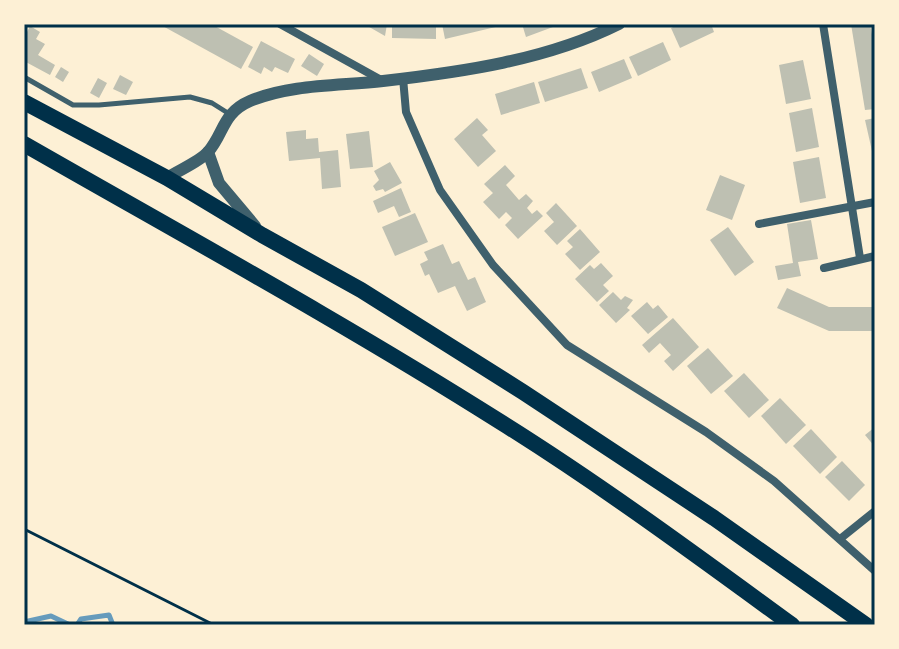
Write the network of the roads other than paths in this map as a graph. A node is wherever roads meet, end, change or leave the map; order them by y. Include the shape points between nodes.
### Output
1 (280, 24) edge
2 (619, 24) edge
3 (823, 24) edge
4 (24, 77) edge
5 (403, 78) junction
6 (383, 81) junction
7 (24, 102) edge
8 (231, 115) junction
9 (24, 144) edge
10 (208, 152) junction
11 (167, 178) junction
12 (875, 202) edge
13 (851, 207) junction
14 (759, 224) dead end
15 (262, 235) junction
16 (875, 256) edge
17 (860, 258) junction
18 (824, 268) dead end
19 (875, 511) edge
20 (840, 539) junction
21 (875, 571) edge
22 (792, 625) edge
23 (866, 625) edge

1 - 6 street
2 - 5 street via 501,64
3 - 13 street
4 - 8 lane via 73,105 190,97
5 - 6 street
5 - 20 street via 406,112 440,190 493,265 536,313 567,345 706,432 774,481
6 - 8 street via 291,90 248,102
7 - 11 highway
8 - 10 street
9 - 22 highway via 502,423
10 - 11 street
10 - 15 street via 219,183
11 - 15 highway
12 - 13 street
13 - 14 street
13 - 17 street
15 - 23 highway via 523,392
16 - 17 street
17 - 18 street
19 - 20 street
20 - 21 street

